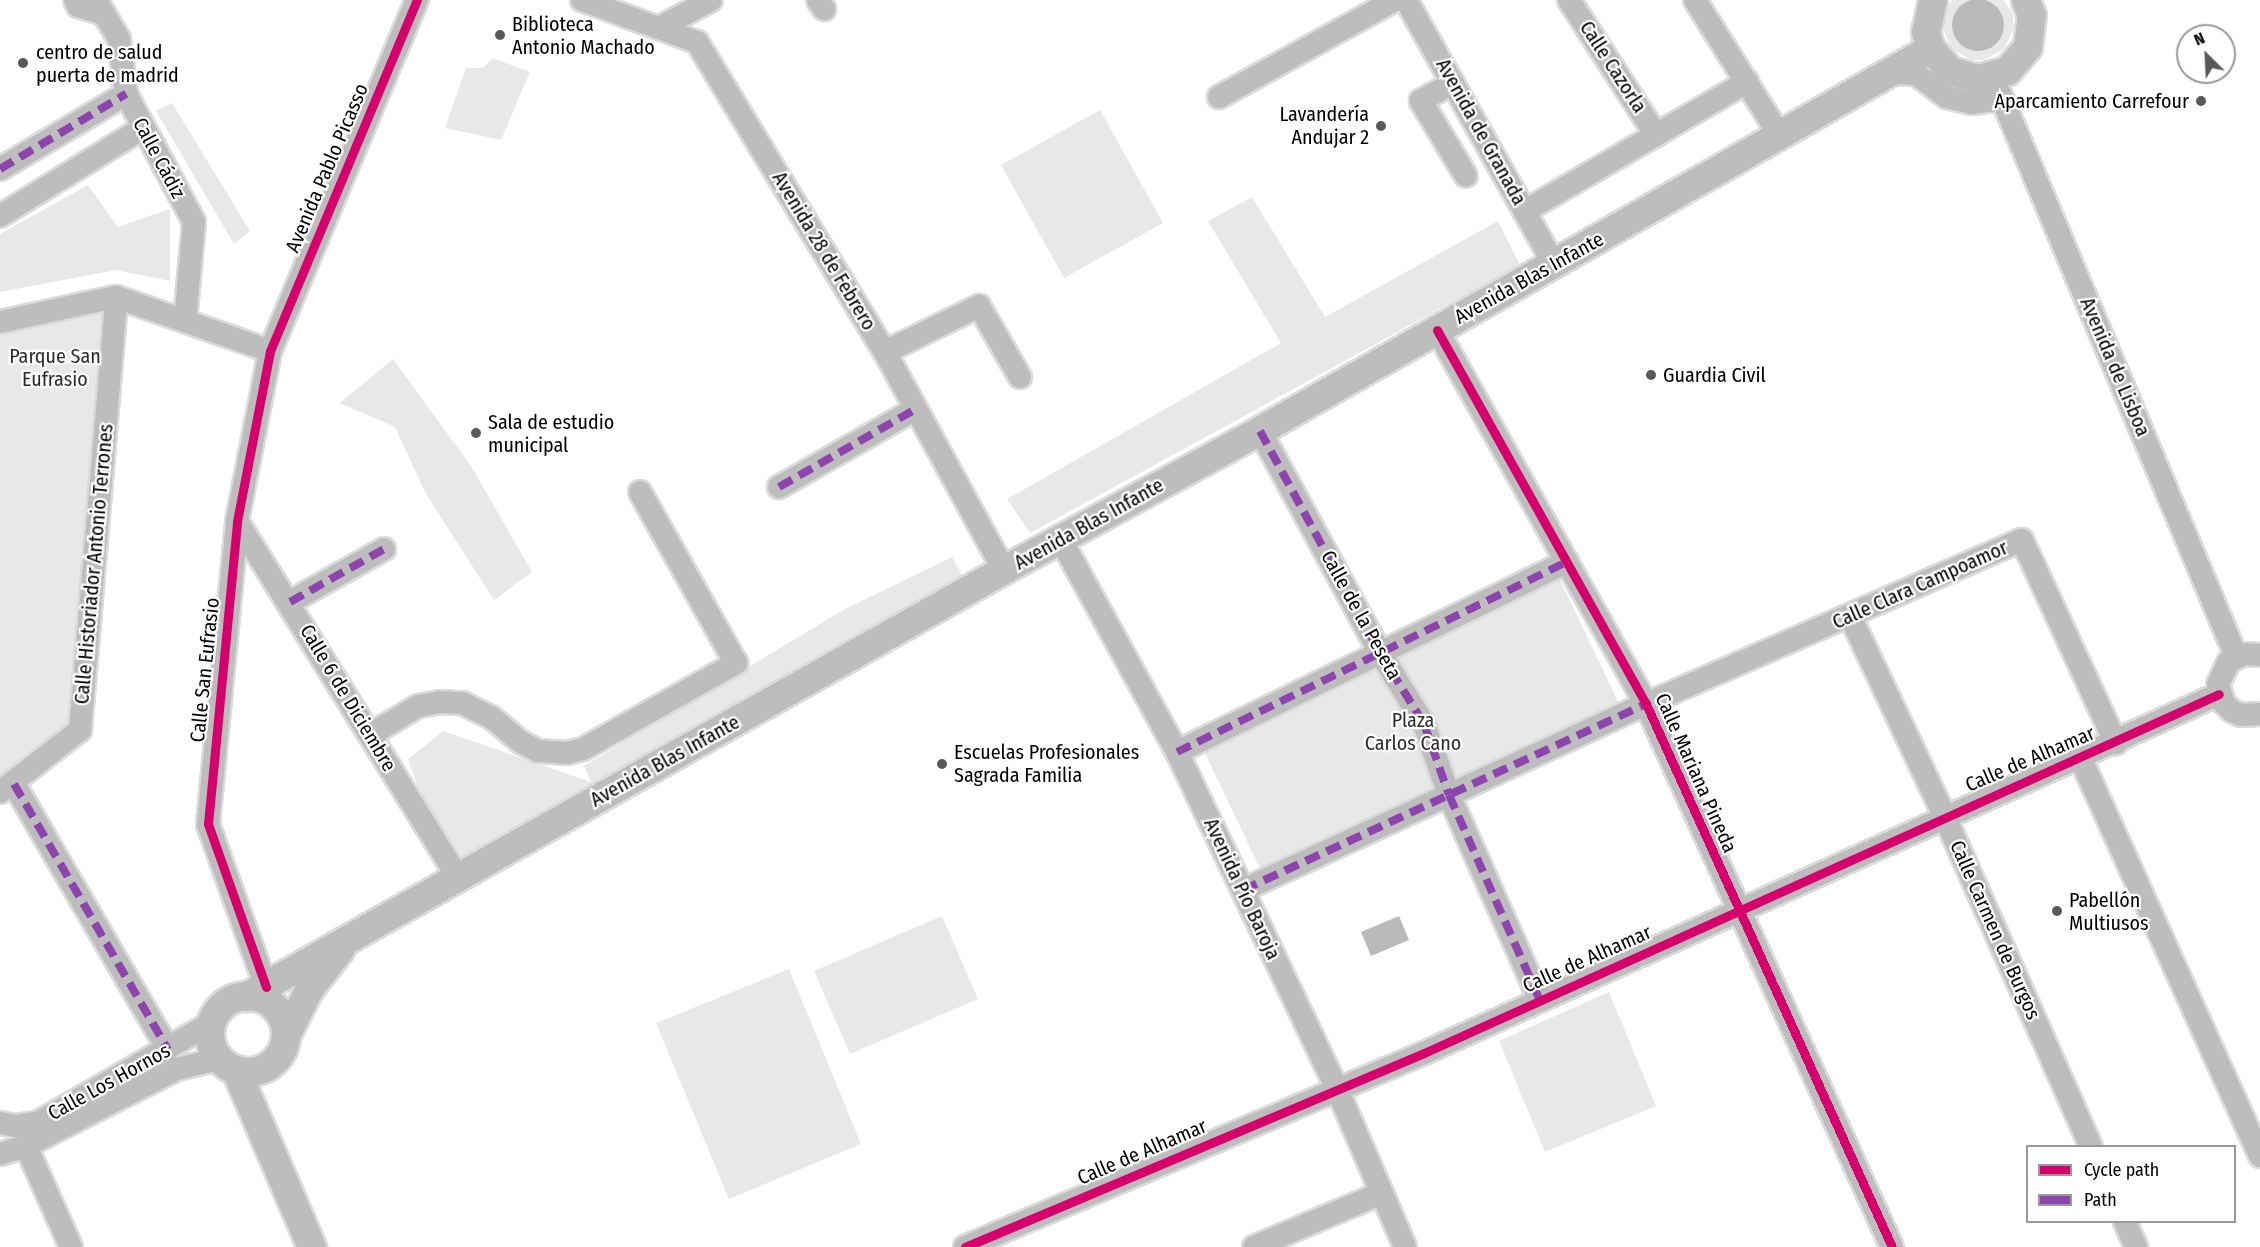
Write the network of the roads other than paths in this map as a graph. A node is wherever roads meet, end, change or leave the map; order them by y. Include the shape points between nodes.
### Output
1 (75, 0) edge
2 (417, 0) edge
3 (582, 0) edge
4 (711, 0) edge
5 (1395, 0) edge
6 (1406, 0) edge
7 (1569, 0) edge
8 (1695, 0) edge
9 (1933, 0) edge
10 (2027, 0) edge
11 (100, 7) edge
12 (659, 28) junction
13 (1931, 49) junction
14 (1889, 73) junction
15 (1748, 82) junction
16 (1453, 83) junction
17 (1998, 88) junction
18 (126, 94) junction
19 (1219, 97) dead end
20 (143, 128) junction
21 (1656, 135) junction
22 (1780, 136) junction
23 (0, 169) edge
24 (1466, 176) dead end
25 (1525, 211) junction
26 (0, 216) edge
27 (1555, 265) junction
28 (116, 297) junction
29 (185, 321) junction
30 (0, 322) edge
31 (1437, 330) junction
32 (270, 351) junction
33 (885, 352) junction
34 (1020, 377) dead end
35 (915, 410) junction
36 (1260, 431) junction
37 (779, 487) dead end
38 (640, 492) dead end
39 (237, 521) junction
40 (1061, 540) junction
41 (384, 549) dead end
42 (1567, 562) junction
43 (1004, 570) junction
44 (290, 602) junction
45 (1850, 616) junction
46 (1379, 651) junction
47 (2260, 655) edge
48 (2236, 656) junction
49 (2219, 694) junction
50 (1646, 704) junction
51 (2260, 714) edge
52 (370, 735) junction
53 (2116, 743) junction
54 (1177, 752) junction
55 (2080, 757) junction
56 (7, 788) edge
57 (1449, 795) junction
58 (1944, 815) junction
59 (457, 876) junction
60 (1243, 890) junction
61 (1738, 909) junction
62 (348, 939) junction
63 (256, 992) junction
64 (1540, 1000) junction
65 (213, 1022) junction
66 (280, 1049) junction
67 (168, 1050) junction
68 (228, 1064) junction
69 (1337, 1089) junction
70 (0, 1123) edge
71 (2091, 1145) edge
72 (26, 1146) junction
73 (273, 1153) junction
74 (0, 1154) edge
75 (2260, 1156) edge
76 (1382, 1193) junction
77 (2126, 1223) edge
78 (71, 1247) edge
79 (312, 1247) edge
80 (965, 1247) edge
81 (1254, 1247) edge
82 (1405, 1247) edge
83 (1892, 1247) edge
84 (2136, 1247) edge

1 - 11 street via 78,6
2 - 32 street, Avenida Pablo Picasso
3 - 12 street, Avenida 28 de Febrero
4 - 12 street
5 - 19 street
6 - 16 street, Avenida de Granada
7 - 21 street, Calle Cazorla
8 - 15 street
9 - 13 main road via 1926,32
10 - 17 main road via 2032,32 2028,47
11 - 18 street, Calle Cádiz via 119,39
12 - 33 street, Avenida 28 de Febrero via 697,42
13 - 14 main road, Avenida Blas Infante
13 - 17 main road via 1950,71
14 - 17 street via 1916,74 1947,97 1971,103
14 - 22 main road, Avenida Blas Infante
15 - 21 street
15 - 22 street
16 - 24 street via 1422,101
16 - 25 street, Avenida de Granada
17 - 48 street, Avenida de Lisboa
18 - 20 street, Calle Cádiz
18 - 23 street
20 - 26 street
20 - 29 street, Calle Cádiz via 194,222
21 - 25 street
22 - 27 main road, Avenida Blas Infante
25 - 27 street, Avenida de Granada
27 - 31 main road, Avenida Blas Infante
28 - 29 street
28 - 30 street
28 - 56 street, Calle Historiador Antonio Terrones via 80,730
29 - 32 street
31 - 36 main road, Avenida Blas Infante
31 - 42 street, Calle Mariana Pineda
32 - 39 street, Calle San Eufrasio
33 - 34 street via 979,306
33 - 35 street, Avenida 28 de Febrero
35 - 37 street
35 - 43 street, Avenida 28 de Febrero
36 - 40 main road, Avenida Blas Infante
36 - 46 street, Calle de la Peseta
38 - 52 street via 736,663 583,749 567,753 538,751 491,717 462,703 418,706
39 - 44 street, Calle 6 de Diciembre
39 - 63 street, Calle San Eufrasio via 208,824
40 - 43 main road, Avenida Blas Infante
40 - 54 street, Avenida Pío Baroja
41 - 44 street
42 - 46 street
42 - 50 street, Calle Mariana Pineda
43 - 59 main road, Avenida Blas Infante
44 - 52 street, Calle 6 de Diciembre
45 - 50 street, Calle Clara Campoamor
45 - 53 street, Calle Clara Campoamor via 2022,540
45 - 58 street, Calle Carmen de Burgos
46 - 54 street
46 - 57 street, Calle de la Peseta via 1425,724
47 - 48 street
48 - 49 street via 2219,676
49 - 51 street via 2232,711 2241,715
49 - 53 street, Calle de Alhamar
50 - 57 street, Calle Clara Campoamor
50 - 61 street, Calle Mariana Pineda
52 - 59 street, Calle 6 de Diciembre
53 - 55 street, Calle de Alhamar
54 - 60 street, Avenida Pío Baroja
55 - 58 street, Calle de Alhamar
55 - 75 street
56 - 67 street
57 - 60 street, Calle Clara Campoamor
57 - 64 street, Calle de la Peseta
58 - 61 street, Calle de Alhamar
58 - 71 street, Calle Carmen de Burgos
59 - 62 main road, Avenida Blas Infante
60 - 69 street, Avenida Pío Baroja
61 - 64 street, Calle de Alhamar
61 - 83 street, Calle Mariana Pineda
62 - 63 main road, Avenida Blas Infante
62 - 66 main road via 309,990
63 - 65 main road via 227,1004
63 - 66 main road via 274,1007 284,1023
64 - 69 street, Calle de Alhamar
65 - 67 street, Calle Los Hornos
65 - 68 main road via 211,1042
66 - 68 main road via 257,1071
66 - 73 main road via 268,1112
67 - 70 street, Calle Los Hornos via 39,1122 15,1126
68 - 72 street, Calle Los Hornos via 177,1070
68 - 73 main road
69 - 76 street, Avenida Pío Baroja
69 - 80 street, Calle de Alhamar
72 - 74 street, Calle Los Hornos
72 - 78 street
73 - 79 main road
76 - 81 street
76 - 82 street, Avenida Pío Baroja
77 - 84 street

